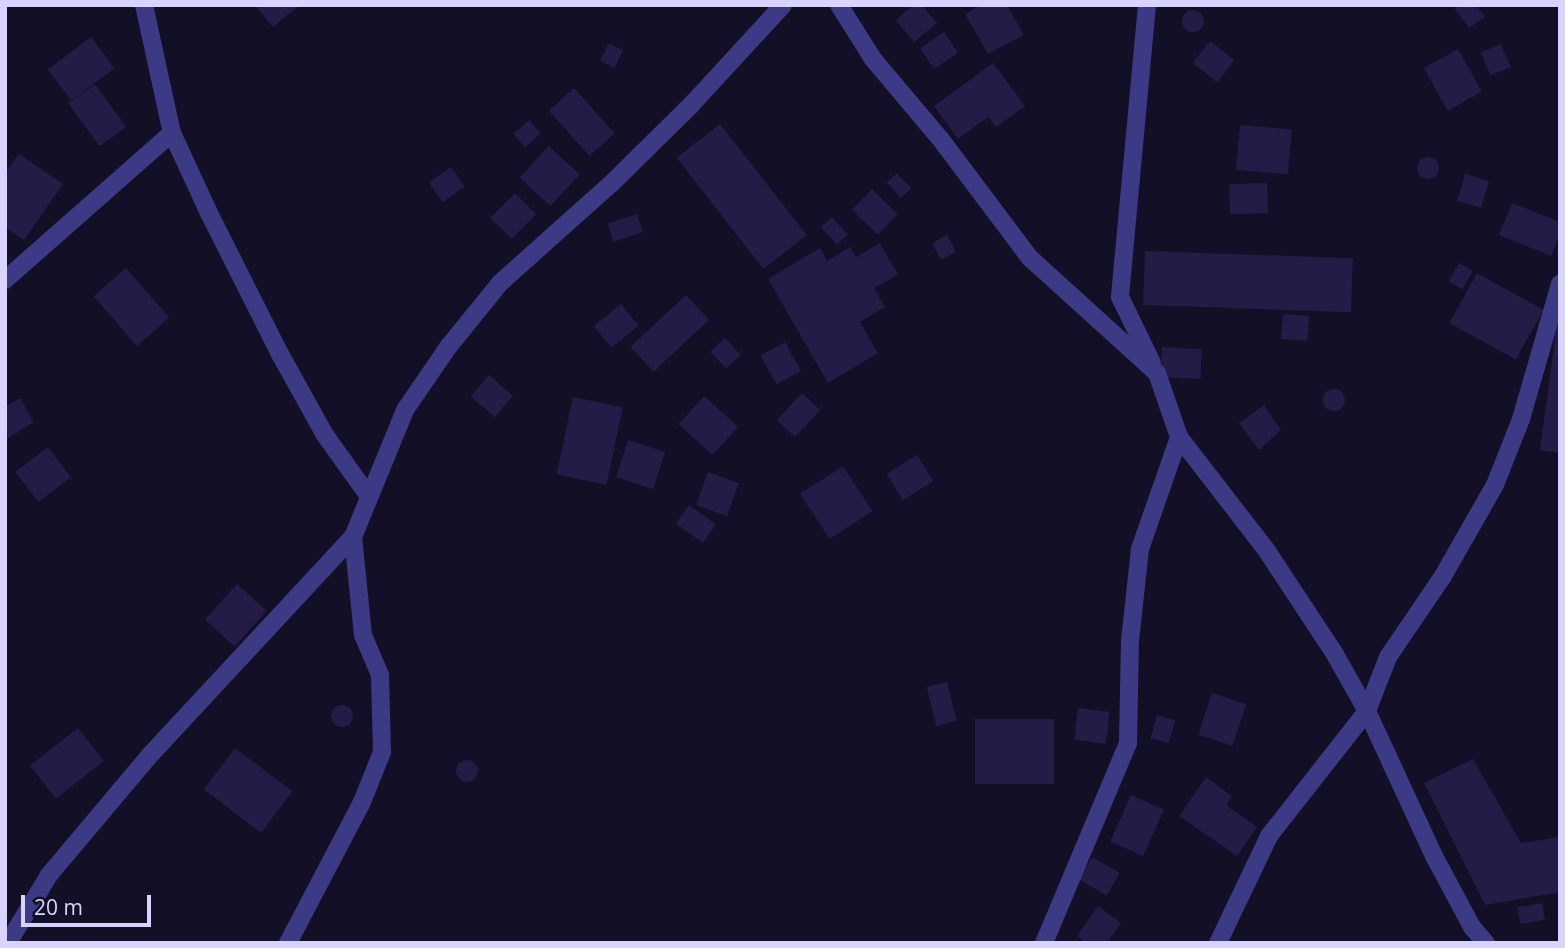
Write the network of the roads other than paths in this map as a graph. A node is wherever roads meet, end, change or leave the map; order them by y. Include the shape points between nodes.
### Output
1 (144, 5) edge
2 (783, 5) edge
3 (839, 5) edge
4 (1147, 5) edge
5 (172, 133) junction
6 (5, 280) edge
7 (1560, 284) edge
8 (1157, 373) junction
9 (1179, 437) junction
10 (368, 495) junction
11 (353, 537) junction
12 (1367, 711) junction
13 (8, 943) edge
14 (288, 943) edge
15 (1044, 943) edge
16 (1218, 943) edge
17 (1486, 943) edge

1 - 5 street
2 - 10 street via 643,152 500,283 405,410
3 - 8 street via 873,59 1030,258
4 - 8 street via 1120,297
5 - 6 street
5 - 10 street via 280,354 325,435
7 - 12 street via 1521,418 1495,485 1443,576 1388,657
8 - 9 street
9 - 12 street via 1267,551
9 - 15 street via 1140,549 1130,641 1128,743
10 - 11 street
11 - 13 street via 143,764 49,875
11 - 14 street via 363,635 380,675 382,752 362,802
12 - 16 street via 1269,836
12 - 17 street via 1434,856 1472,927

